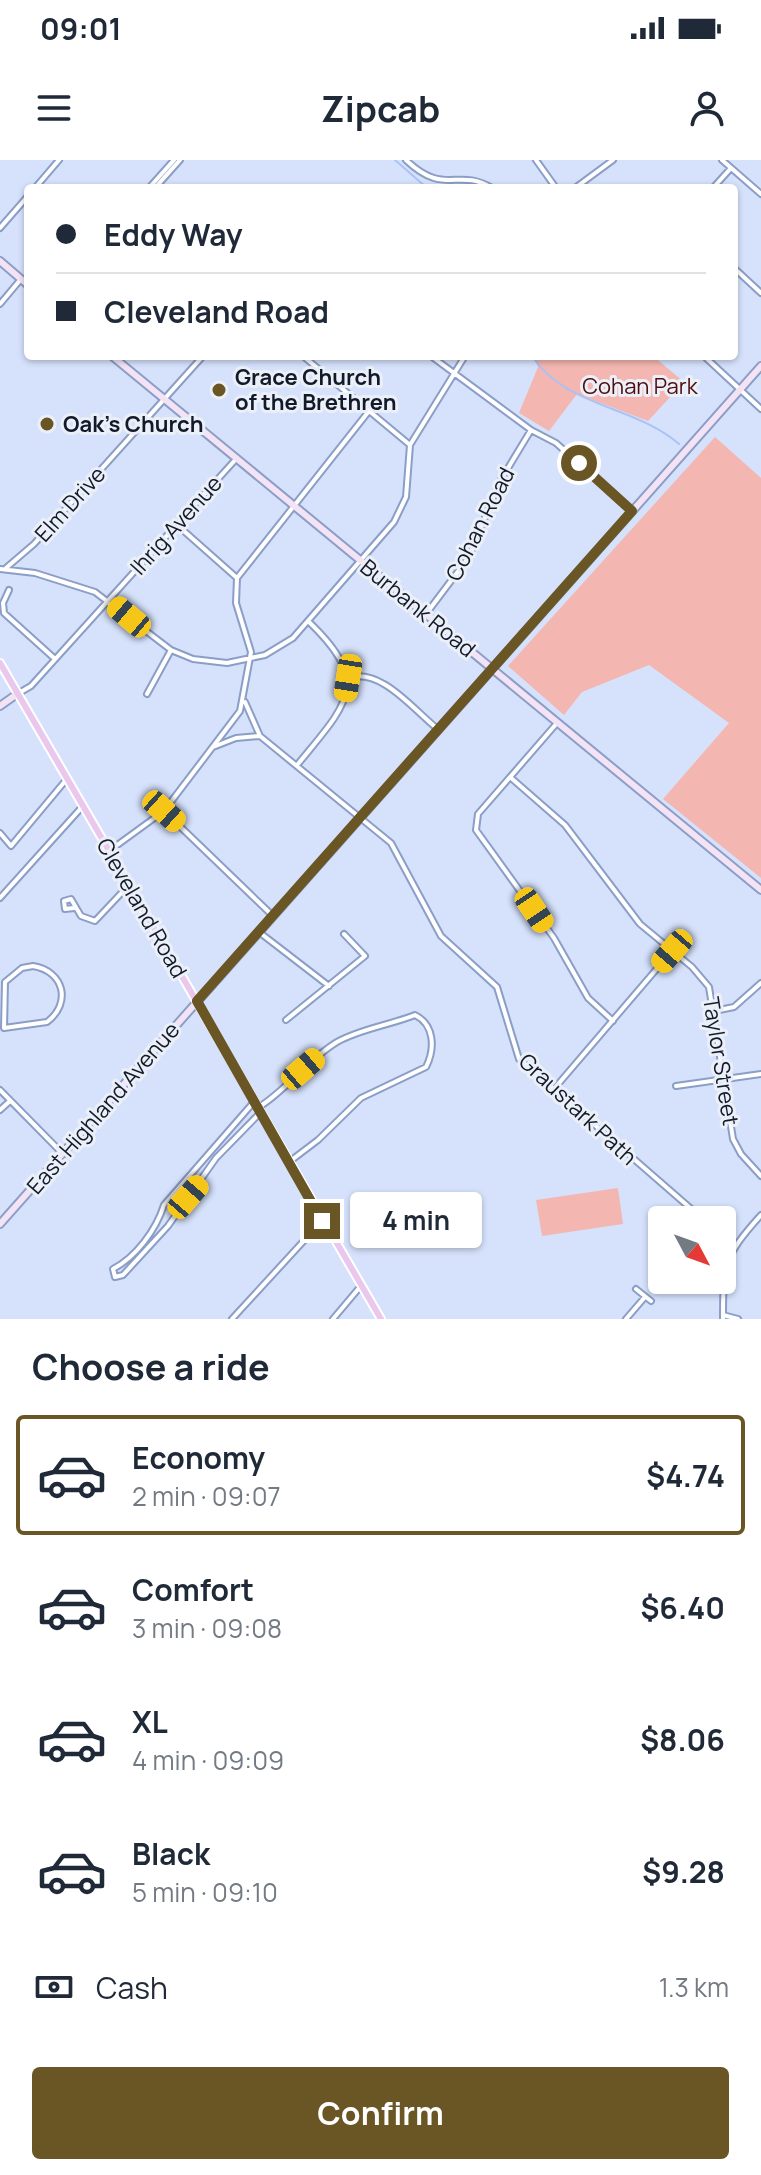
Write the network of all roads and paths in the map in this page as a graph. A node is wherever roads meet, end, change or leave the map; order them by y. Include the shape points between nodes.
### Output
1 (59, 160) edge
2 (177, 160) edge
3 (406, 160) edge
4 (536, 160) edge
5 (613, 160) edge
6 (722, 160) edge
7 (731, 168) junction
8 (38, 184) edge
9 (156, 184) edge
10 (484, 184) edge
11 (553, 184) edge
12 (580, 184) edge
13 (717, 184) edge
14 (761, 194) edge
15 (24, 201) edge
16 (0, 228) edge
17 (0, 261) edge
18 (738, 272) edge
19 (21, 279) junction
20 (24, 282) edge
21 (761, 293) edge
22 (0, 304) edge
23 (117, 360) edge
24 (200, 360) edge
25 (308, 360) edge
26 (436, 360) edge
27 (463, 360) edge
28 (708, 360) edge
29 (761, 366) edge
30 (454, 376) junction
31 (741, 389) junction
32 (165, 400) junction
33 (761, 409) edge
34 (369, 411) junction
35 (531, 430) junction
36 (410, 445) junction
37 (236, 459) junction
38 (295, 507) junction
39 (632, 511) junction
40 (176, 524) junction
41 (359, 561) junction
42 (2, 568) edge
43 (237, 578) junction
44 (9, 590) dead end
45 (108, 599) junction
46 (424, 615) junction
47 (308, 621) junction
48 (171, 650) junction
49 (55, 659) junction
50 (250, 660) junction
51 (0, 663) edge
52 (493, 669) junction
53 (348, 678) junction
54 (17, 694) junction
55 (147, 694) dead end
56 (244, 699) junction
57 (0, 706) edge
58 (557, 723) junction
59 (439, 730) junction
60 (260, 736) junction
61 (213, 747) junction
62 (298, 764) junction
63 (510, 777) junction
64 (66, 780) junction
65 (82, 807) junction
66 (164, 811) junction
67 (362, 817) junction
68 (0, 833) edge
69 (109, 851) junction
70 (128, 886) junction
71 (761, 890) edge
72 (0, 898) edge
73 (74, 908) dead end
74 (273, 916) junction
75 (259, 932) junction
76 (344, 934) dead end
77 (672, 951) junction
78 (761, 983) edge
79 (329, 986) junction
80 (197, 1001) junction
81 (714, 1011) junction
82 (286, 1020) dead end
83 (613, 1021) junction
84 (2, 1030) edge
85 (761, 1074) edge
86 (724, 1079) junction
87 (676, 1086) dead end
88 (554, 1089) junction
89 (0, 1090) edge
90 (10, 1101) junction
91 (257, 1108) junction
92 (0, 1110) edge
93 (221, 1140) junction
94 (227, 1145) junction
95 (62, 1153) junction
96 (289, 1162) junction
97 (761, 1176) edge
98 (688, 1206) edge
99 (161, 1213) junction
100 (761, 1215) edge
101 (172, 1218) junction
102 (322, 1221) junction
103 (0, 1224) edge
104 (736, 1244) edge
105 (360, 1287) junction
106 (636, 1289) dead end
107 (724, 1294) edge
108 (645, 1297) junction
109 (651, 1301) dead end
110 (723, 1317) edge
111 (232, 1319) edge
112 (333, 1319) edge
113 (381, 1319) edge
114 (626, 1319) edge
115 (738, 1319) edge

1 - 8 street
2 - 9 street
3 - 10 street via 436,181 474,179
4 - 11 street
5 - 12 street
6 - 7 street
7 - 13 street
7 - 14 street
15 - 16 street
17 - 19 street
18 - 21 street
19 - 20 street
19 - 22 street
23 - 32 street, Burbank Road
24 - 32 street, Elm Drive
25 - 34 street
26 - 30 street
27 - 30 street
28 - 31 street
29 - 31 street, East Highland Avenue
30 - 35 street
30 - 36 street
31 - 33 street
31 - 39 street, East Highland Avenue
32 - 37 street, Burbank Road
32 - 42 street, Elm Drive via 34,544
34 - 36 street
34 - 38 street
35 - 39 street via 556,443
35 - 46 street, Cohan Road via 499,483 469,557
36 - 41 street via 406,497
37 - 38 street, Burbank Road
37 - 40 street, Ihrig Avenue
38 - 41 street, Burbank Road
38 - 43 street
39 - 52 street, East Highland Avenue
40 - 43 street
40 - 45 street, Ihrig Avenue
41 - 46 street, Burbank Road
41 - 47 street
42 - 45 street via 75,584
43 - 50 street via 236,603
44 - 49 street via 4,613
45 - 48 street
45 - 49 street, Ihrig Avenue
46 - 52 street, Burbank Road
47 - 50 street via 279,648
47 - 53 street via 334,646
48 - 50 street via 207,662
48 - 55 street
49 - 54 street, Ihrig Avenue
50 - 56 street
51 - 54 main road, Cleveland Road
52 - 58 street, Burbank Road
52 - 59 street, East Highland Avenue
53 - 59 street via 361,676 384,684
53 - 62 street via 344,703
54 - 57 street
54 - 64 main road, Cleveland Road
56 - 60 street
56 - 61 street
58 - 63 street
58 - 71 street, Burbank Road
59 - 67 street, East Highland Avenue
60 - 61 street
60 - 62 street, Graustark Path
61 - 66 street
62 - 67 street, Graustark Path
63 - 77 street, Taylor Street via 555,815 640,924
63 - 83 street via 478,814 476,830 554,938 588,998
64 - 65 main road, Cleveland Road
64 - 68 street via 11,846
65 - 69 main road, Cleveland Road
65 - 72 street
66 - 69 street
66 - 74 street
67 - 74 street, East Highland Avenue
67 - 88 street, Graustark Path via 396,850 441,936 497,987 514,1051
69 - 70 main road, Cleveland Road
70 - 73 street via 95,921
70 - 80 main road, Cleveland Road
74 - 75 street, East Highland Avenue
75 - 79 street
75 - 80 street, East Highland Avenue
76 - 79 street via 365,956
77 - 81 street, Taylor Street via 704,980
77 - 83 street
78 - 81 street via 734,1007
79 - 82 street
80 - 91 main road, Cleveland Road
80 - 95 street, East Highland Avenue
81 - 86 street, Taylor Street
83 - 88 street
84 - 84 street via 53,1017 63,998 53,974 33,966 11,975 3,991
85 - 86 street
86 - 87 street
86 - 97 street, Taylor Street via 733,1139
88 - 98 street, Graustark Path
89 - 90 street
90 - 92 street
90 - 95 street
91 - 93 street
91 - 94 street
91 - 96 main road, Cleveland Road
91 - 96 street via 340,1040 415,1015 430,1029 426,1067 361,1098
93 - 94 street
93 - 99 street
94 - 101 street
95 - 103 street, East Highland Avenue
96 - 102 main road, Cleveland Road
99 - 101 street
99 - 101 street via 159,1224 114,1267 115,1277 123,1275
100 - 104 street
102 - 105 main road, Cleveland Road
102 - 111 street
105 - 112 street
105 - 113 main road, Cleveland Road
106 - 108 street
107 - 110 street
108 - 109 street
108 - 114 street
110 - 115 street

